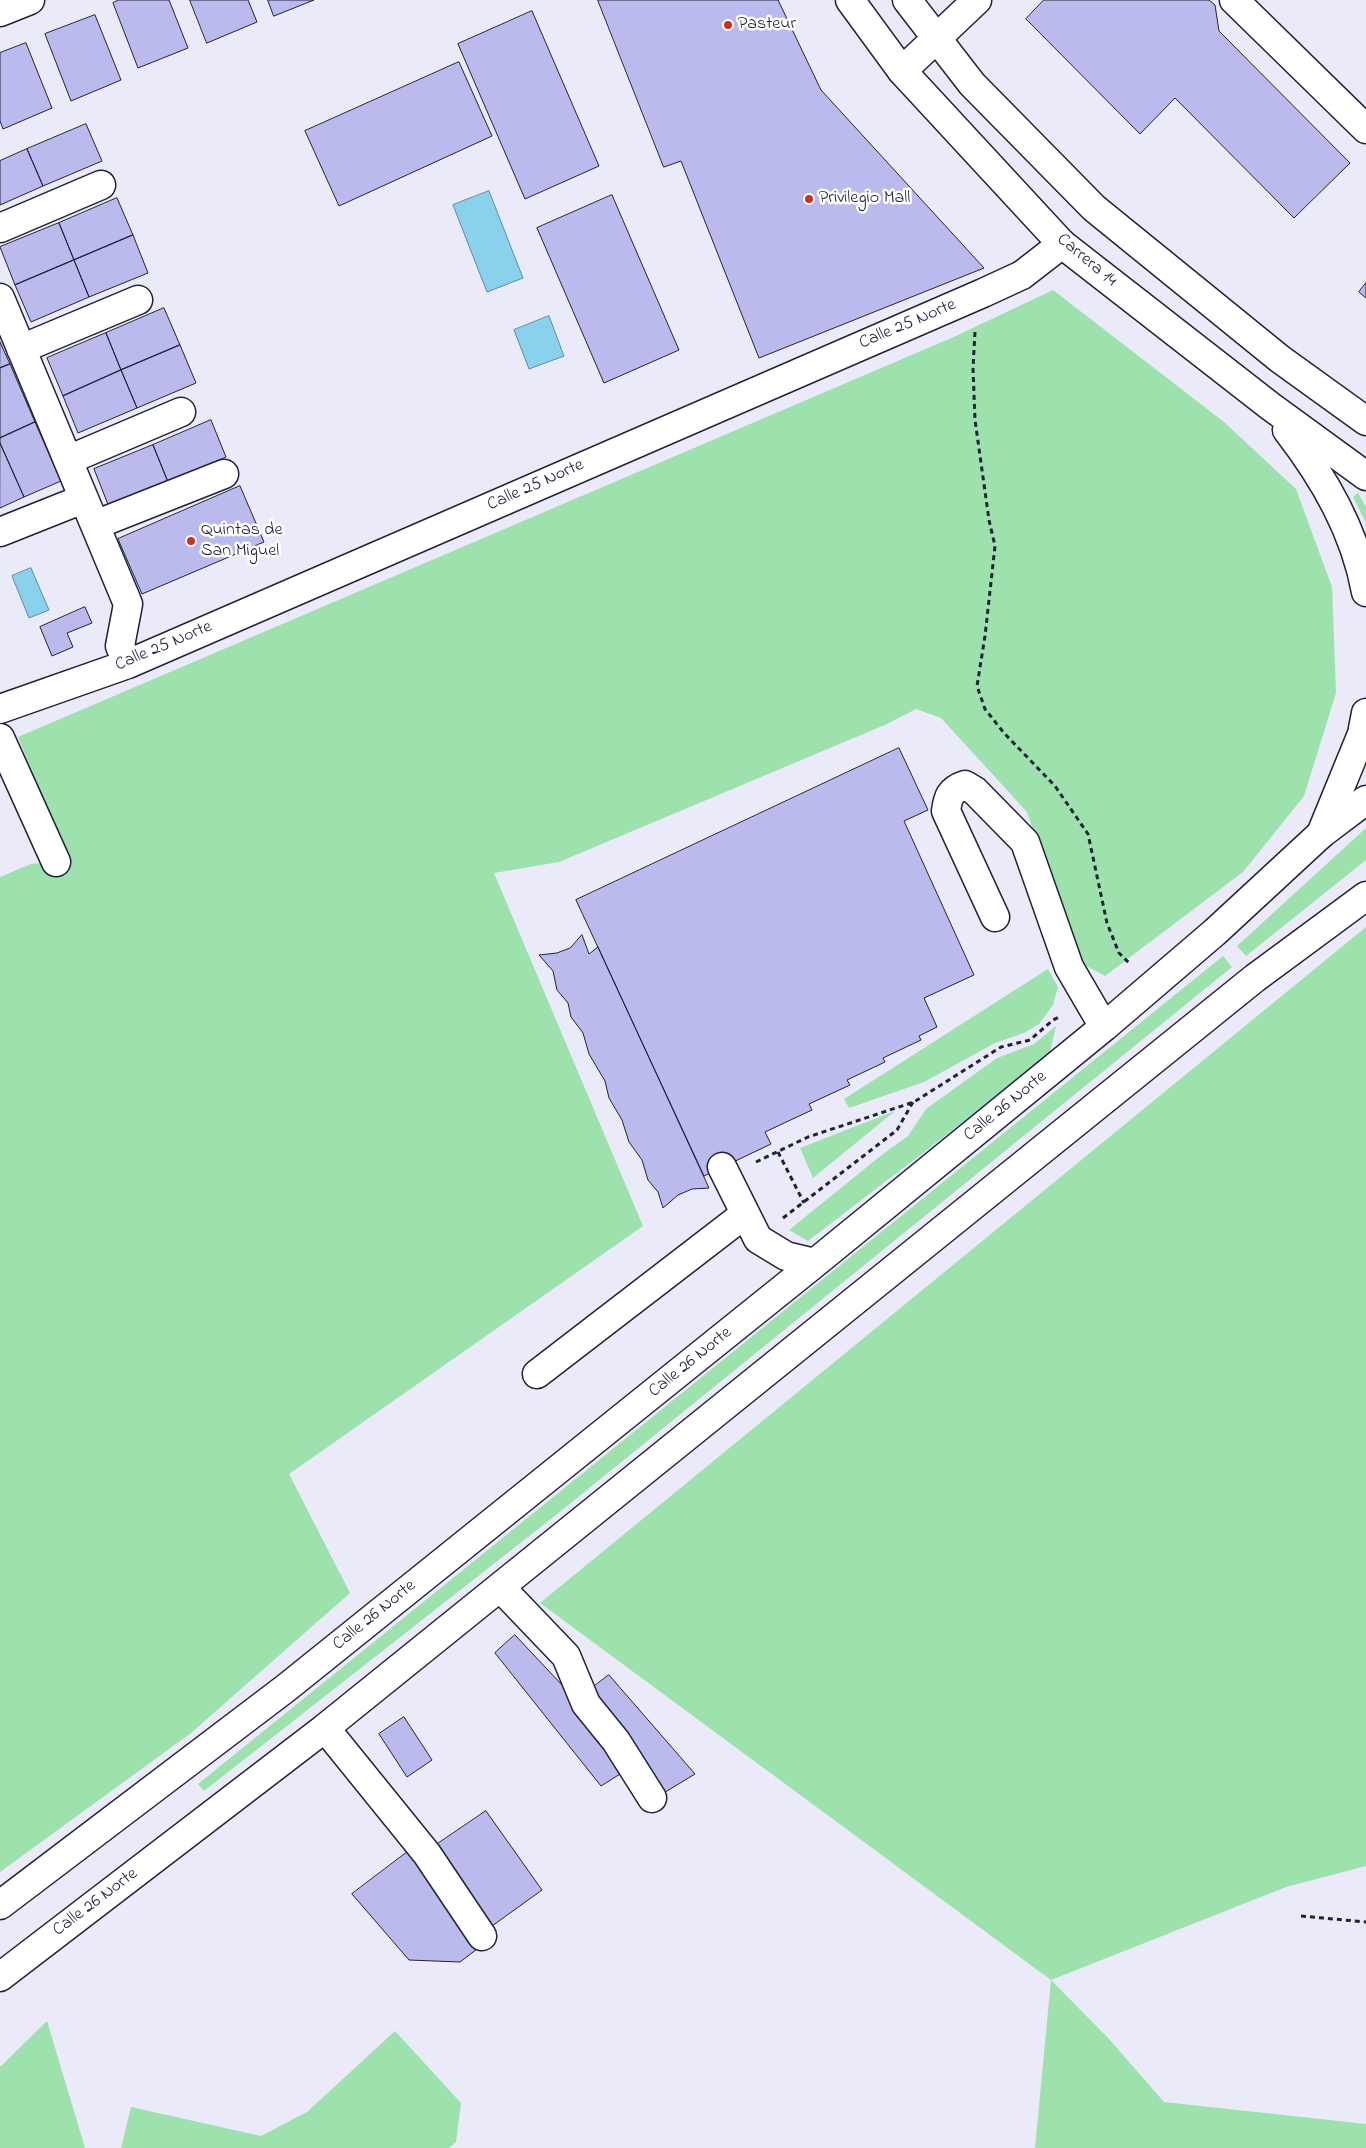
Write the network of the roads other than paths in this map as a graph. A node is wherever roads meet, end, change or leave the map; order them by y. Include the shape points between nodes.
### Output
1 (30, 0) edge
2 (850, 0) edge
3 (907, 0) edge
4 (977, 0) edge
5 (1234, 0) edge
6 (0, 12) edge
7 (936, 39) junction
8 (902, 71) junction
9 (1366, 130) edge
10 (101, 185) dead end
11 (0, 228) edge
12 (1062, 244) junction
13 (0, 298) edge
14 (138, 300) dead end
15 (21, 349) junction
16 (1270, 406) junction
17 (181, 412) dead end
18 (1366, 422) edge
19 (68, 460) junction
20 (224, 474) dead end
21 (1366, 476) edge
22 (83, 498) junction
23 (95, 525) junction
24 (0, 532) edge
25 (1366, 592) edge
26 (128, 664) junction
27 (0, 709) edge
28 (1366, 713) edge
29 (0, 738) edge
30 (1366, 800) edge
31 (1321, 834) junction
32 (56, 862) dead end
33 (1366, 896) edge
34 (996, 917) dead end
35 (1104, 1027) junction
36 (724, 1171) road end
37 (745, 1214) junction
38 (815, 1263) junction
39 (537, 1374) dead end
40 (500, 1586) junction
41 (322, 1730) junction
42 (652, 1798) dead end
43 (0, 1905) edge
44 (482, 1936) dead end
45 (0, 1977) edge

1 - 6 street
2 - 8 street, Carrera 14
3 - 7 street
4 - 7 street
5 - 9 street
7 - 8 street
7 - 18 street via 972,84 1094,208 1280,359
8 - 12 street, Carrera 14
10 - 11 street
12 - 16 street, Carrera 14
12 - 26 street, Calle 25 Norte via 1022,275 983,293
13 - 15 street
14 - 15 street
15 - 19 street
16 - 21 street, Carrera 14
16 - 25 street via 1314,465 1346,524
17 - 19 street
19 - 22 street
20 - 23 street
22 - 23 street
22 - 24 street
23 - 26 street via 128,604 120,646
26 - 27 street, Calle 25 Norte
28 - 31 street via 1362,734
29 - 32 street
30 - 31 street, Calle 26 Norte
31 - 35 street, Calle 26 Norte via 1215,932
33 - 40 street, Calle 26 Norte via 1248,985
34 - 35 street via 946,811 948,798 954,789 965,785 975,791 1025,842 1070,967
35 - 38 street, Calle 26 Norte
36 - 37 street
37 - 38 street via 758,1239 786,1256
37 - 39 street
38 - 43 street, Calle 26 Norte via 286,1688
40 - 41 street, Calle 26 Norte
40 - 42 street via 566,1656 586,1704 616,1741
41 - 44 street via 427,1854
41 - 45 street, Calle 26 Norte

